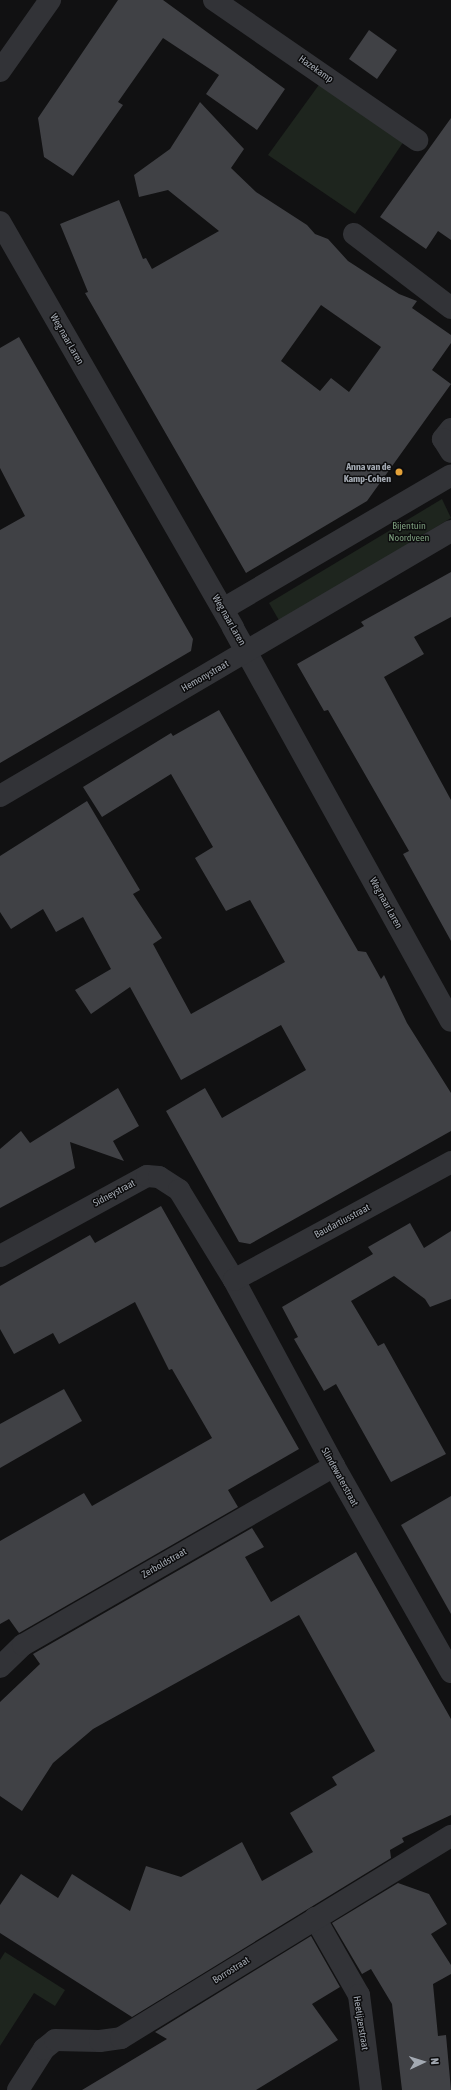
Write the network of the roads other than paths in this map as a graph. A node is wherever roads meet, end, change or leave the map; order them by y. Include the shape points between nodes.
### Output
1 (50, 0) edge
2 (214, 0) edge
3 (0, 70) edge
4 (417, 140) dead end
5 (0, 222) edge
6 (354, 234) dead end
7 (451, 308) edge
8 (451, 429) edge
9 (451, 452) edge
10 (451, 476) edge
11 (451, 531) edge
12 (223, 609) junction
13 (247, 652) junction
14 (0, 796) edge
15 (451, 1021) edge
16 (451, 1162) edge
17 (0, 1256) edge
18 (234, 1280) junction
19 (334, 1466) junction
20 (0, 1667) edge
21 (451, 1672) edge
22 (451, 1836) edge
23 (315, 1918) junction
24 (18, 2090) edge
25 (371, 2090) edge

1 - 3 street
2 - 4 street, Hazekamp
5 - 12 street, Weg naar Laren
6 - 7 street
8 - 9 street via 443,439
10 - 12 street
11 - 13 street, Hemonystraat
12 - 13 street, Weg naar Laren
13 - 14 street, Hemonystraat
13 - 15 street, Weg naar Laren
16 - 18 street, Baudartiusstraat
17 - 18 street, Sidneystraat via 132,1182 147,1176 159,1177 179,1190
18 - 19 street, Slindewaterstraat
19 - 20 street, Zerboldstraat via 23,1645
19 - 21 street, Slindewaterstraat
22 - 23 street, Borrostraat
23 - 24 street, Borrostraat via 121,2038 100,2042 55,2040 44,2049
23 - 25 street, Heetijzerstraat via 359,1995

